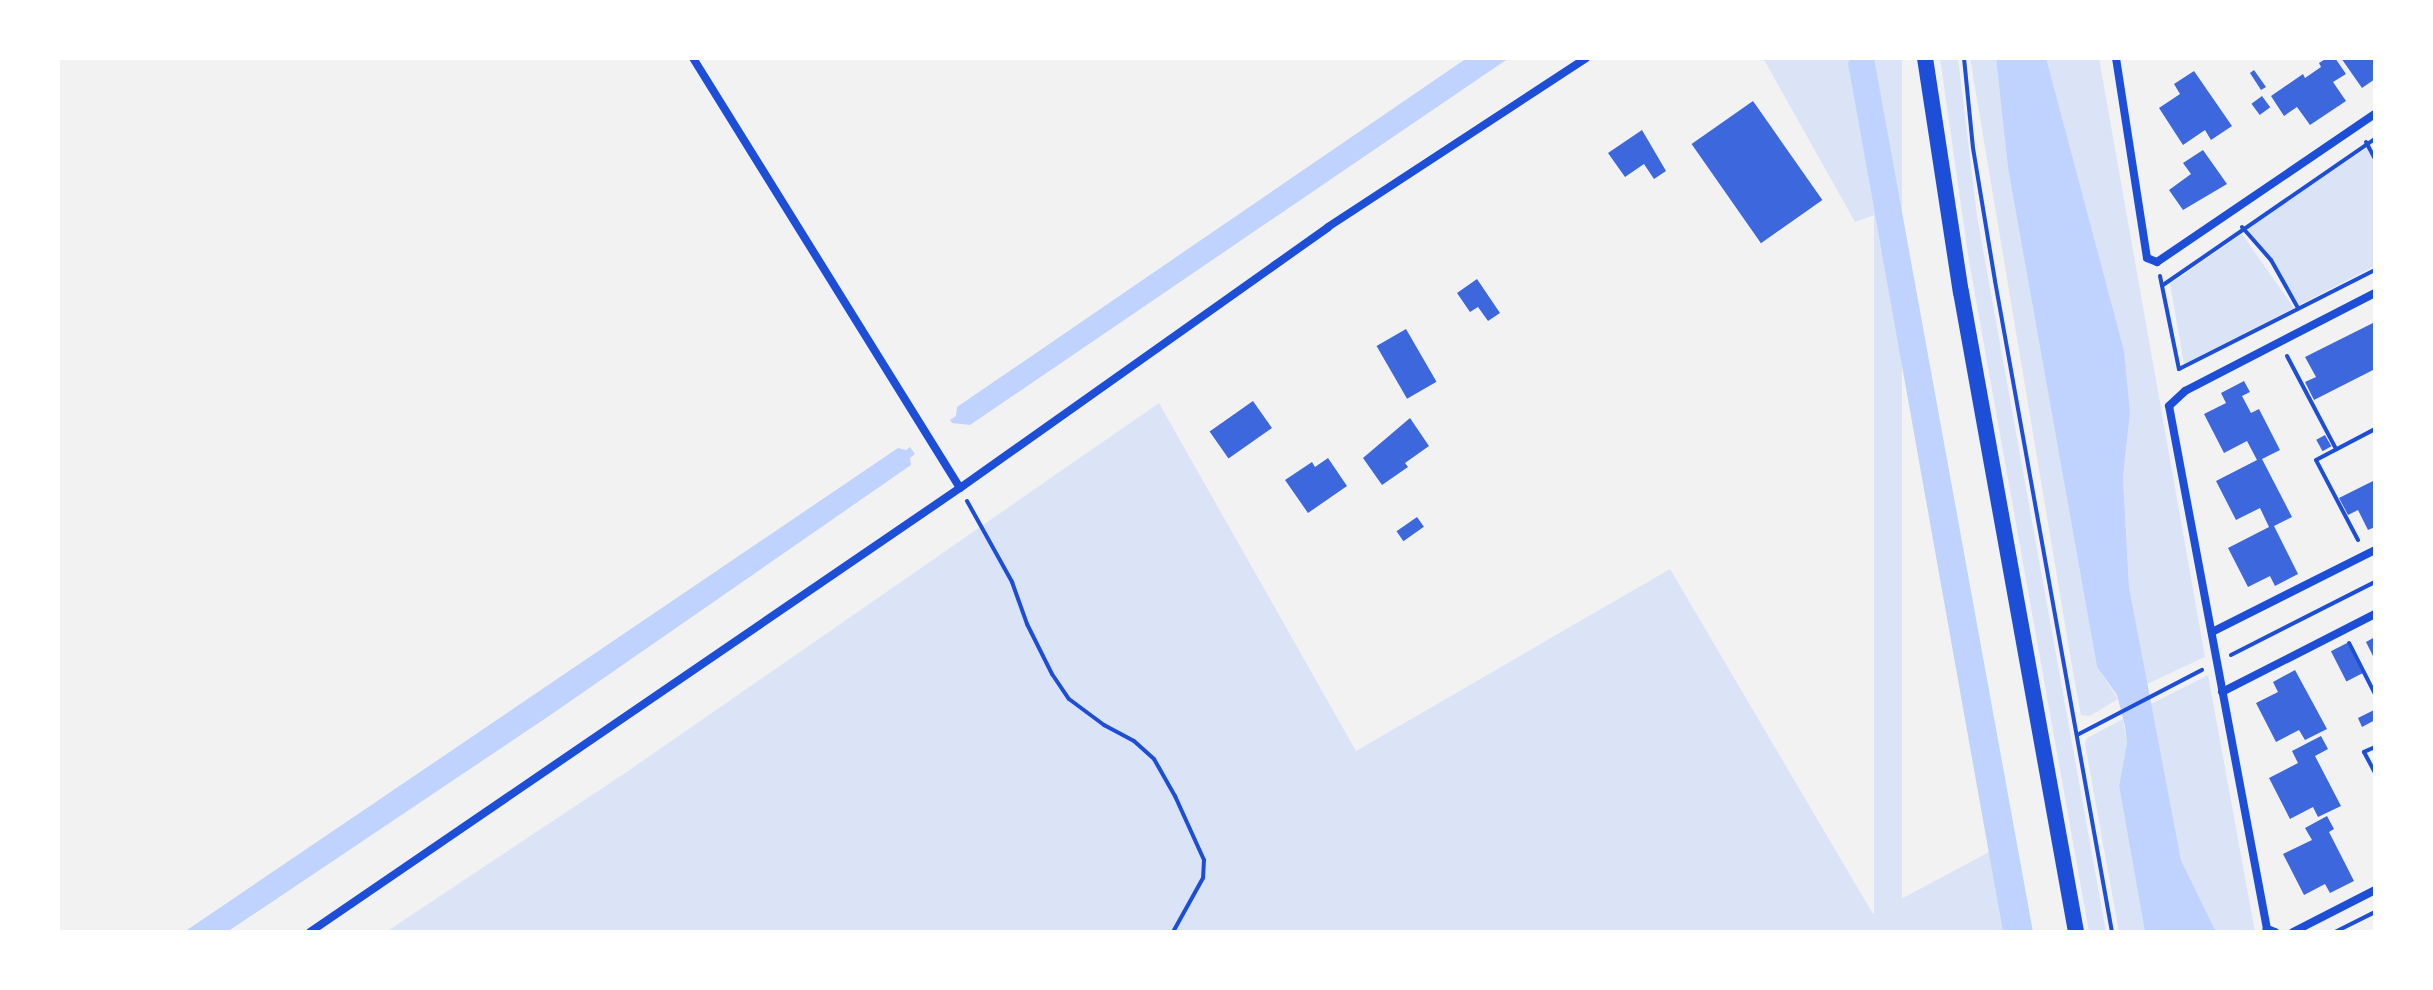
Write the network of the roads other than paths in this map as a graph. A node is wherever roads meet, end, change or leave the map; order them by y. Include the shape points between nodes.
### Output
1 (693, 58) edge
2 (1586, 58) edge
3 (1925, 58) edge
4 (2116, 58) edge
5 (2375, 114) edge
6 (2375, 293) edge
7 (960, 488) junction
8 (2375, 550) edge
9 (2375, 614) edge
10 (2212, 632) junction
11 (2222, 692) junction
12 (2375, 890) edge
13 (310, 932) edge
14 (2076, 932) edge
15 (2275, 932) edge
16 (2293, 932) edge

1 - 7 street
2 - 7 street via 1328,227
3 - 14 main road via 1961,292
4 - 5 street via 2147,258 2157,262
6 - 10 street via 2185,391 2169,406
7 - 13 street
8 - 10 street
9 - 11 street
10 - 11 street
11 - 15 street via 2267,929
12 - 16 street

